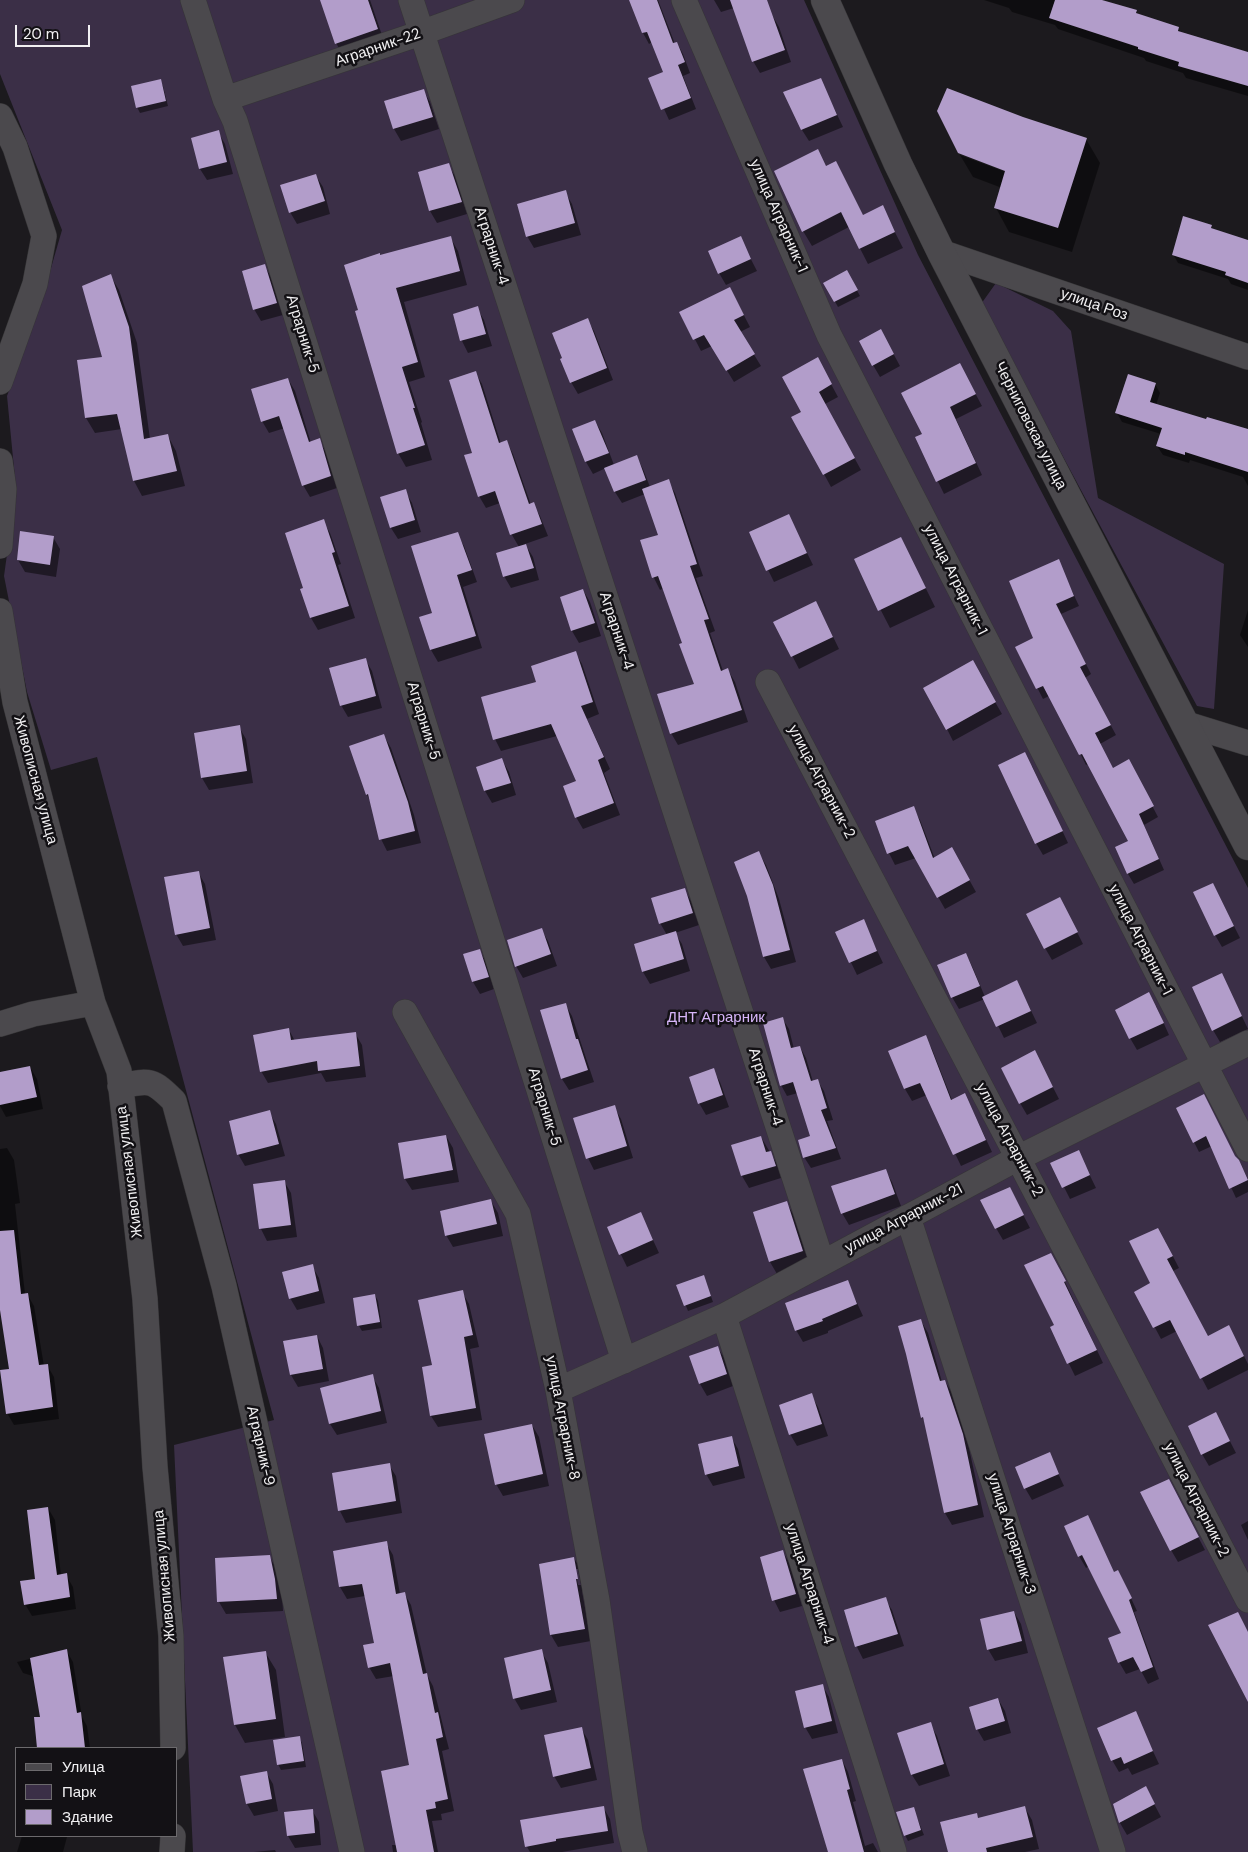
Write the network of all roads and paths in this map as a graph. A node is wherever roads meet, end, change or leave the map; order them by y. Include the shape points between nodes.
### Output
1 (194, 0) edge
2 (410, 0) edge
3 (512, 0) edge
4 (684, 0) edge
5 (825, 0) edge
6 (421, 33) junction
7 (234, 96) junction
8 (0, 116) edge
9 (940, 252) junction
10 (1248, 357) edge
11 (0, 382) edge
12 (0, 462) edge
13 (0, 546) edge
14 (0, 611) edge
15 (768, 682) dead end
16 (1183, 723) junction
17 (1248, 743) edge
18 (1248, 846) edge
19 (93, 1004) junction
20 (406, 1012) dead end
21 (0, 1024) edge
22 (1248, 1043) edge
23 (1204, 1065) junction
24 (120, 1086) junction
25 (1248, 1149) edge
26 (1018, 1158) junction
27 (908, 1217) junction
28 (822, 1262) junction
29 (724, 1316) junction
30 (624, 1361) junction
31 (558, 1390) junction
32 (1248, 1600) edge
33 (173, 1747) edge
34 (172, 1837) edge
35 (172, 1852) edge
36 (352, 1852) edge
37 (635, 1852) edge
38 (894, 1852) edge
39 (1113, 1852) edge

1 - 7 street, Аграрник-5
2 - 6 street, Аграрник-4
3 - 6 street, Аграрник-22
4 - 23 street, улица Аграрник-1 via 830,335
5 - 9 street, Черниговская улица
6 - 7 street, Аграрник-22
6 - 28 street, Аграрник-4
7 - 30 street, Аграрник-5 via 235,121
8 - 11 street via 15,147 44,236 35,284
9 - 10 street, улица Роз
9 - 16 street, Черниговская улица
12 - 13 street via 4,490
14 - 19 street, Живописная улица via 14,702
15 - 26 street, улица Аграрник-2
16 - 17 street
16 - 18 street, Черниговская улица
19 - 21 street via 33,1014
19 - 24 street, Живописная улица via 119,1071
20 - 31 street, улица Аграрник-8 via 518,1214
22 - 23 street, улица Аграрник-21
23 - 25 street, улица Аграрник-1
23 - 26 street, улица Аграрник-21
24 - 33 street, Живописная улица via 145,1299 155,1467 171,1636
24 - 36 street, Аграрник-9 via 144,1081 160,1087 174,1101 224,1286
26 - 27 street, улица Аграрник-21
26 - 32 street, улица Аграрник-2
27 - 28 street, улица Аграрник-21
27 - 39 street, улица Аграрник-3
28 - 29 street, улица Аграрник-21
29 - 30 street, улица Аграрник-21
29 - 38 street, улица Аграрник-4
30 - 31 street, улица Аграрник-21
31 - 37 street, улица Аграрник-8 via 597,1600
34 - 35 street

